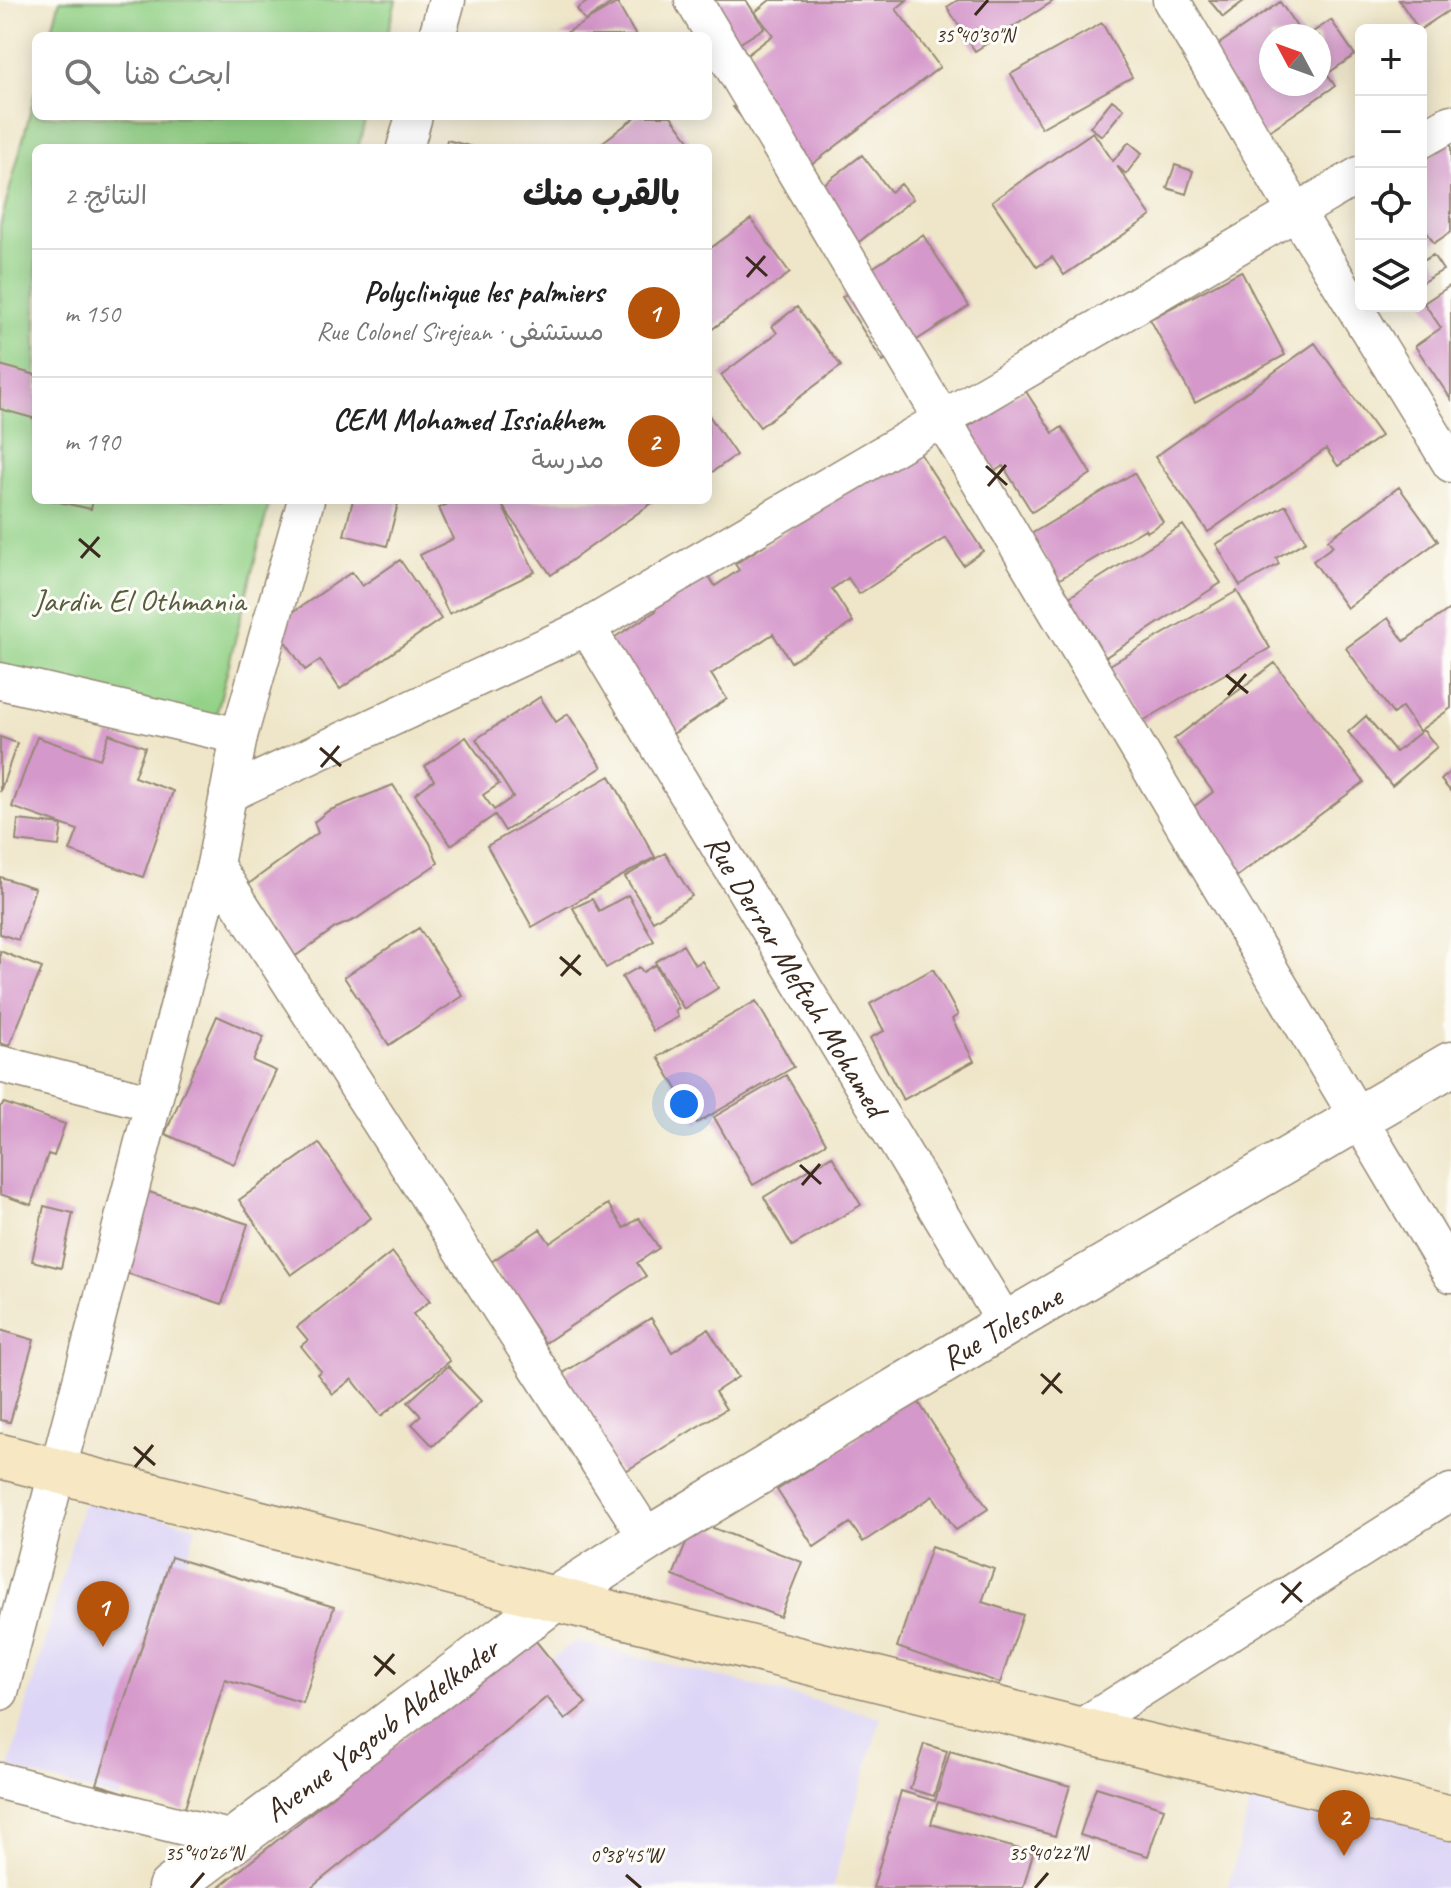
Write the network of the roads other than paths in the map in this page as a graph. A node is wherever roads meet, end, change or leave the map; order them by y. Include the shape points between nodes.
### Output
1 (447, 0) edge
2 (693, 0) edge
3 (1171, 0) edge
4 (438, 32) edge
5 (712, 32) edge
6 (712, 32) edge
7 (413, 120) edge
8 (1451, 123) edge
9 (1427, 137) edge
10 (406, 144) edge
11 (1355, 178) edge
12 (1296, 212) junction
13 (941, 418) junction
14 (1451, 464) edge
15 (305, 504) edge
16 (587, 627) junction
17 (0, 681) edge
18 (239, 736) junction
19 (228, 794) junction
20 (215, 865) junction
21 (0, 1064) edge
22 (1451, 1064) edge
23 (153, 1103) junction
24 (1359, 1118) junction
25 (1451, 1274) edge
26 (1006, 1324) junction
27 (0, 1456) edge
28 (58, 1471) junction
29 (1451, 1492) edge
30 (648, 1539) junction
31 (555, 1599) junction
32 (0, 1692) edge
33 (1078, 1729) junction
34 (0, 1781) edge
35 (1451, 1818) edge
36 (233, 1839) junction
37 (170, 1888) edge

1 - 4 street
2 - 5 street
3 - 12 street
6 - 13 street
7 - 10 street
8 - 9 street
11 - 12 street
12 - 13 street
12 - 14 street
13 - 16 street
13 - 24 street
15 - 18 street
16 - 19 street
16 - 26 street, Rue Derrar Meftah Mohamed
17 - 18 street
18 - 19 street
19 - 20 street
20 - 23 street
20 - 30 street
21 - 23 street
22 - 24 street, Rue Tolesane
23 - 28 street
24 - 25 street
24 - 26 street, Rue Tolesane
26 - 30 street, Rue Tolesane
27 - 28 main road
28 - 31 main road
28 - 32 street
29 - 33 street
30 - 31 street, Rue Tolesane
31 - 33 main road
31 - 36 street, Avenue Yagoub Abdelkader
33 - 35 main road
34 - 36 street
36 - 37 street, Avenue Yagoub Abdelkader

